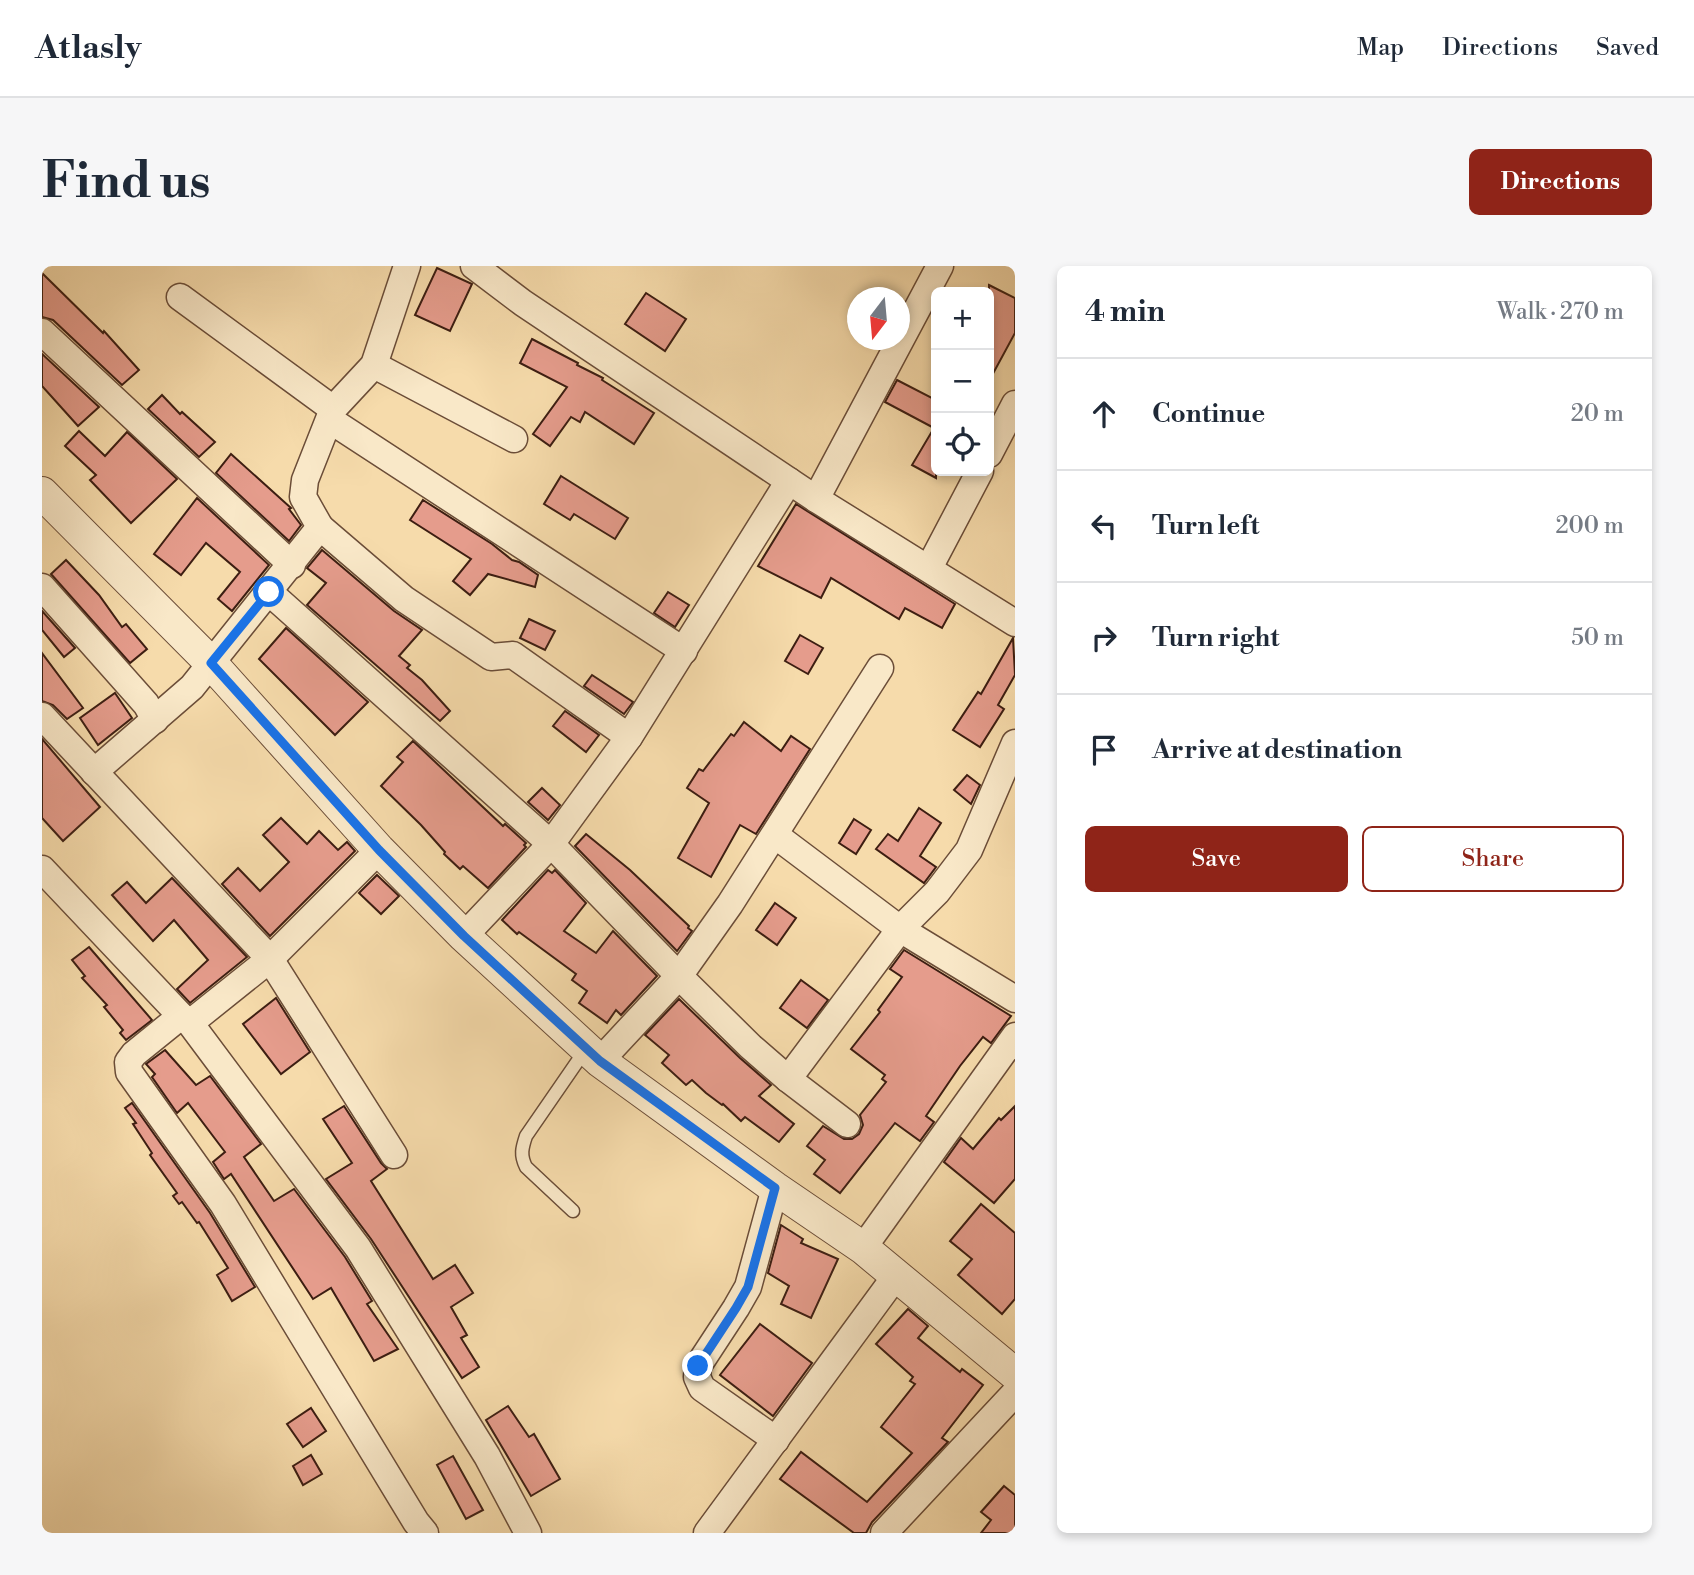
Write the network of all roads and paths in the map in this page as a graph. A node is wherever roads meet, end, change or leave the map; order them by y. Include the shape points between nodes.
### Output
1 (407, 266) edge
2 (474, 266) edge
3 (937, 267) edge
4 (180, 297) dead end
5 (42, 332) edge
6 (374, 365) junction
7 (1015, 404) edge
8 (332, 414) junction
9 (514, 439) dead end
10 (994, 444) edge
11 (977, 476) edge
12 (789, 481) junction
13 (42, 492) edge
14 (816, 499) junction
15 (320, 527) junction
16 (292, 565) junction
17 (929, 568) junction
18 (42, 587) edge
19 (269, 592) junction
20 (1015, 623) edge
21 (684, 651) junction
22 (211, 663) junction
23 (880, 668) dead end
24 (42, 716) edge
25 (155, 720) junction
26 (629, 737) junction
27 (1015, 743) edge
28 (94, 772) junction
29 (775, 835) junction
30 (551, 844) junction
31 (379, 850) junction
32 (42, 869) edge
33 (900, 929) junction
34 (464, 936) junction
35 (270, 959) junction
36 (679, 976) junction
37 (1015, 999) edge
38 (185, 1020) junction
39 (1015, 1036) edge
40 (593, 1055) junction
41 (788, 1079) junction
42 (847, 1124) dead end
43 (394, 1156) dead end
44 (775, 1188) junction
45 (573, 1211) dead end
46 (863, 1248) junction
47 (895, 1277) junction
48 (1015, 1374) edge
49 (1015, 1393) edge
50 (776, 1440) junction
51 (425, 1533) edge
52 (528, 1533) edge
53 (708, 1533) edge
54 (884, 1533) edge

1 - 6 street
2 - 12 street
3 - 14 street
4 - 8 street
5 - 16 street
6 - 8 street
6 - 9 street
7 - 10 street
8 - 15 street via 305,480 303,497
8 - 21 street
11 - 17 street
12 - 14 street
12 - 21 street
13 - 22 street
14 - 17 street
15 - 16 street
15 - 26 street via 404,599 491,657 513,655
16 - 19 street
17 - 20 street
18 - 25 street via 146,704
19 - 22 street
19 - 30 street
21 - 26 street
22 - 25 street
22 - 31 street
23 - 29 street
24 - 28 street
25 - 28 street
26 - 30 street
27 - 33 street via 969,850 937,892
28 - 35 street
29 - 33 street
29 - 36 street
30 - 34 street
30 - 36 street
31 - 34 street
31 - 35 street
32 - 38 street
33 - 37 street
33 - 41 street
34 - 40 street
35 - 38 street
35 - 43 street
36 - 40 street
36 - 41 street
38 - 51 street via 134,1054 128,1072 223,1205
38 - 52 street via 358,1248 487,1457
39 - 46 street
40 - 44 street
40 - 45 lane via 526,1136 521,1157
41 - 42 street
44 - 46 street
44 - 50 street via 748,1287 698,1366 697,1377 702,1388
46 - 47 street
47 - 48 street
47 - 50 street
49 - 54 street
50 - 53 street

